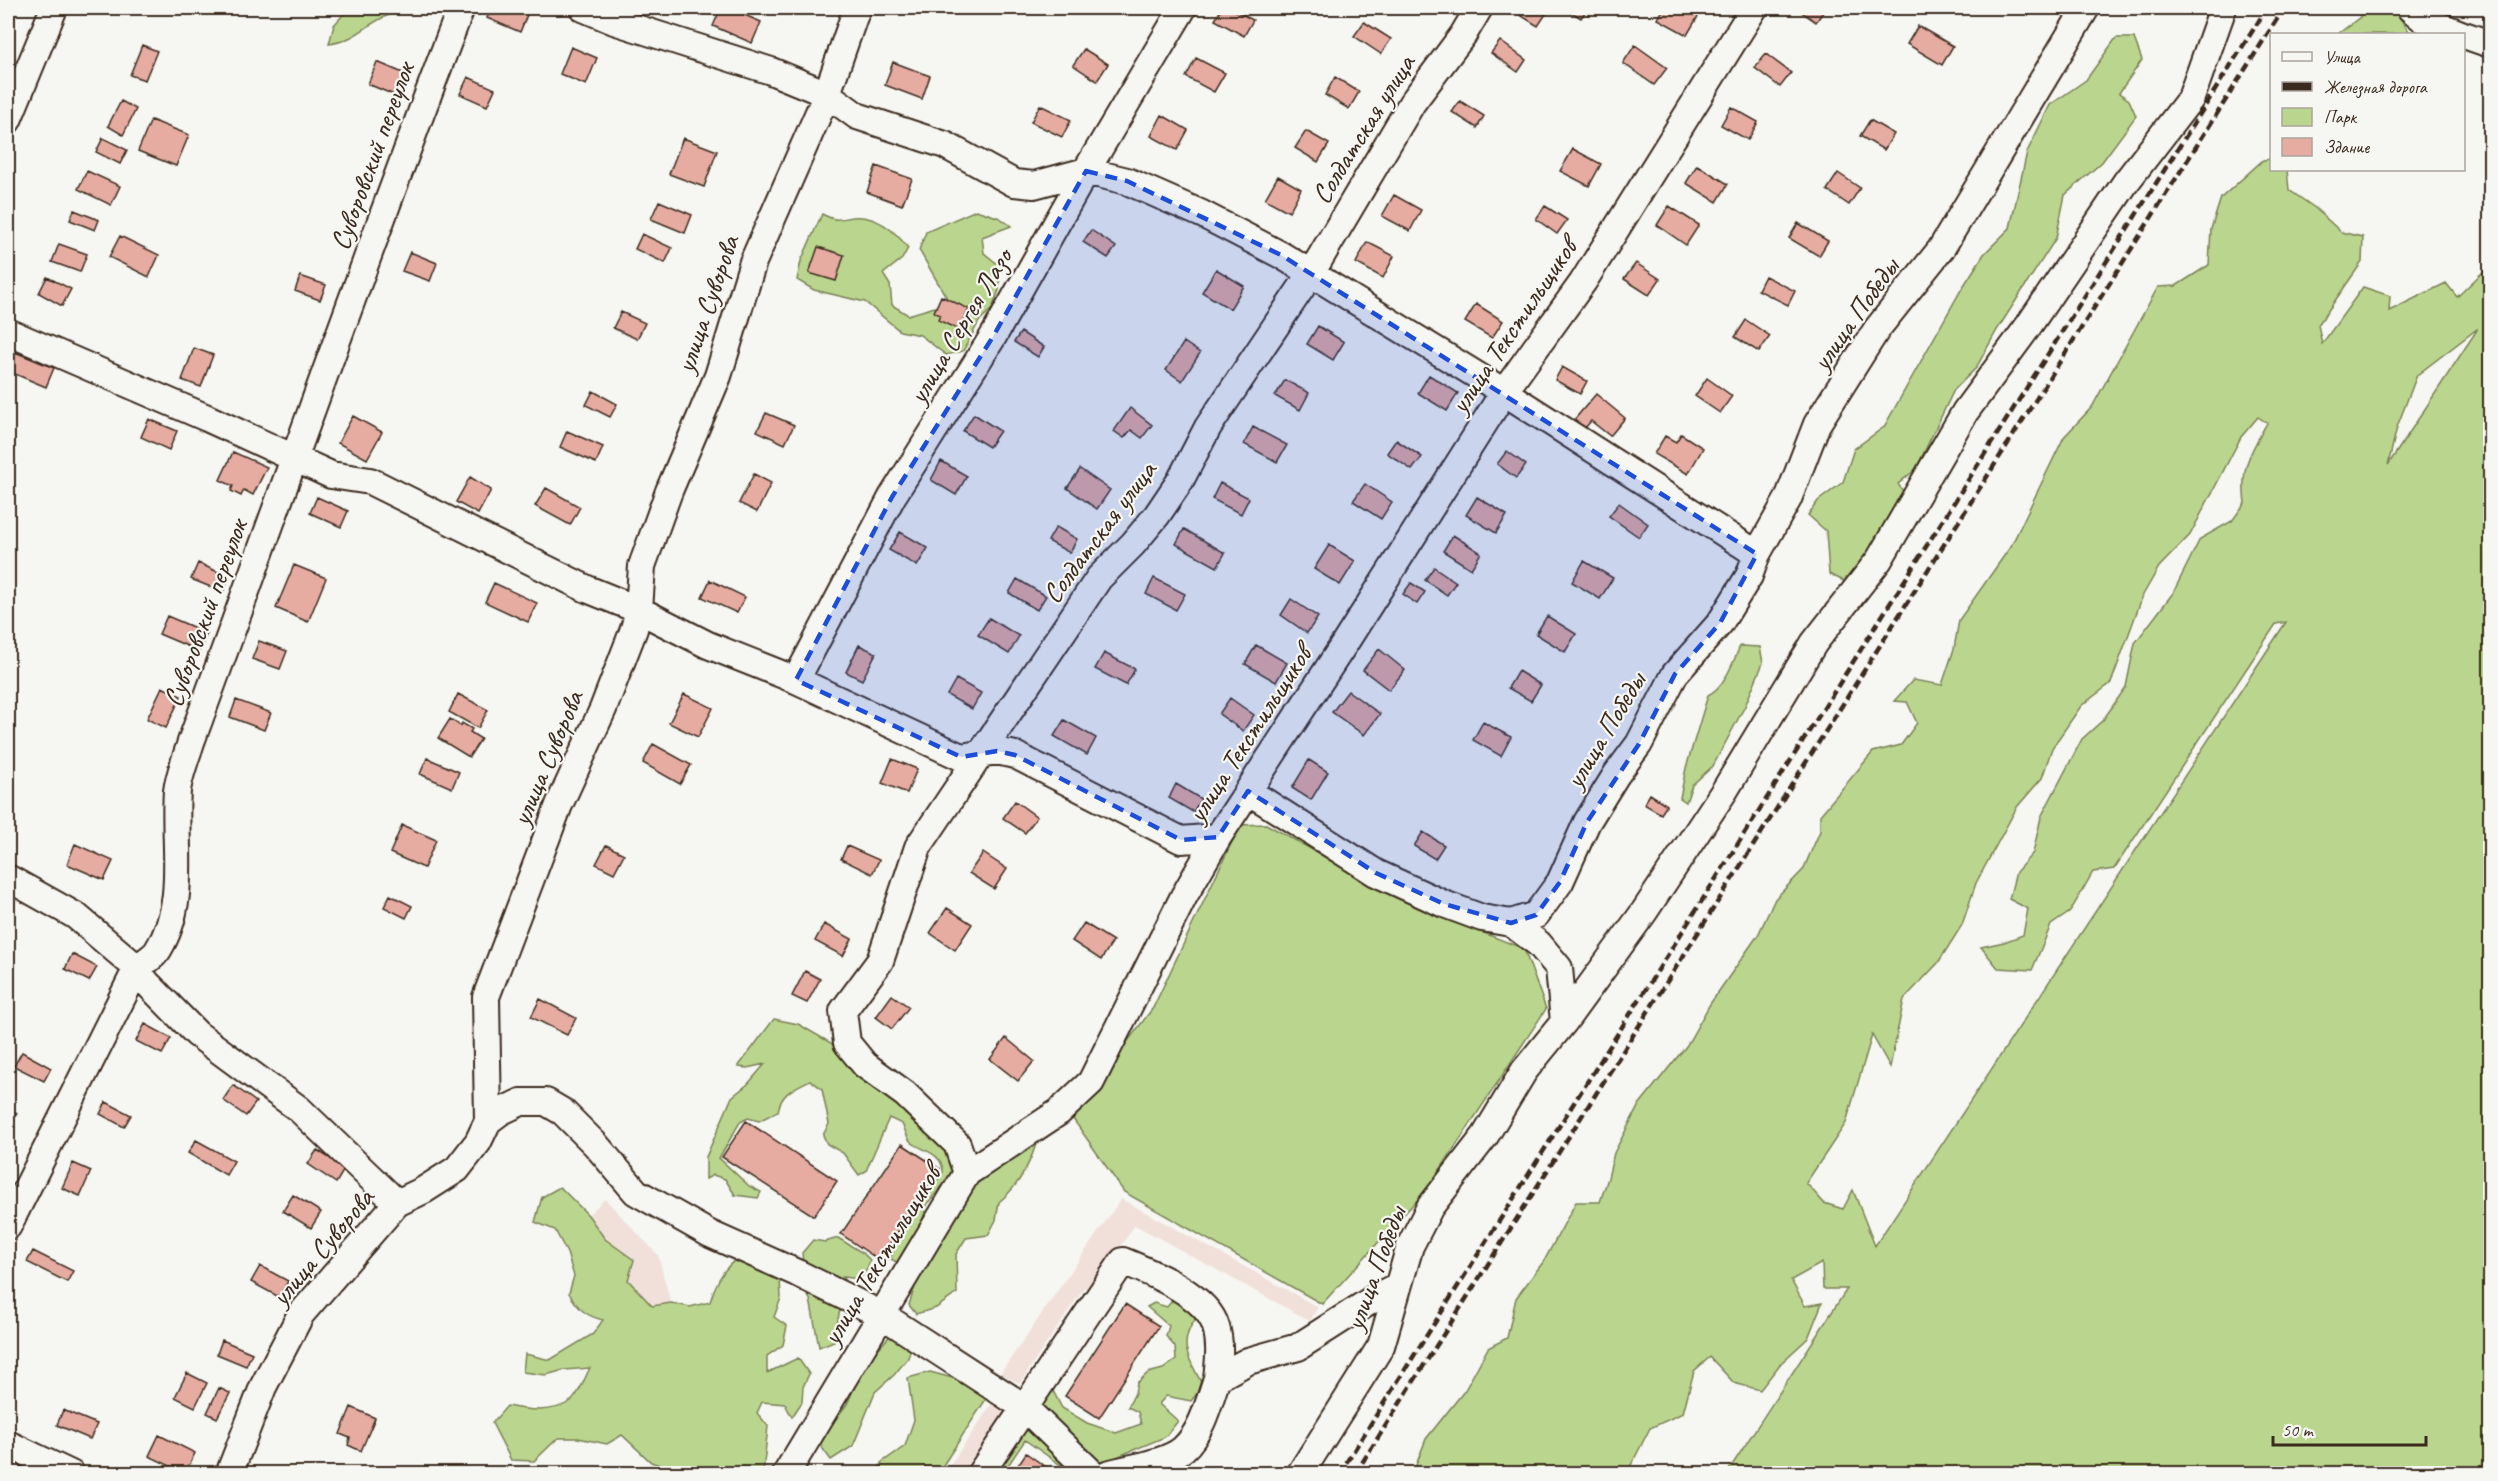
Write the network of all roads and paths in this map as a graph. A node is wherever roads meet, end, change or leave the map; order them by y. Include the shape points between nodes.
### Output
1 (54, 8) edge
2 (461, 8) edge
3 (583, 8) edge
4 (857, 8) edge
5 (1183, 8) edge
6 (1479, 8) edge
7 (1754, 8) edge
8 (2086, 8) edge
9 (2223, 8) edge
10 (2410, 8) edge
11 (2457, 33) edge
12 (2465, 36) edge
13 (2490, 44) edge
14 (827, 94) junction
15 (8, 120) edge
16 (1086, 171) junction
17 (1310, 275) junction
18 (8, 332) edge
19 (1504, 392) junction
20 (296, 459) junction
21 (1757, 554) junction
22 (639, 610) junction
23 (796, 680) junction
24 (979, 753) junction
25 (1248, 791) junction
26 (1218, 837) junction
27 (8, 878) edge
28 (1510, 923) junction
29 (137, 968) junction
30 (1564, 1022) junction
31 (488, 1122) junction
32 (967, 1173) junction
33 (397, 1203) junction
34 (8, 1226) edge
35 (1398, 1286) junction
36 (882, 1316) junction
37 (1217, 1378) junction
38 (1024, 1407) junction
39 (8, 1444) edge
40 (71, 1473) edge
41 (229, 1473) edge
42 (786, 1473) edge
43 (980, 1473) edge
44 (1093, 1473) edge
45 (1107, 1473) edge
46 (1300, 1473) edge

1 - 15 street
2 - 20 street, Суворовский переулок via 401,163
3 - 14 street via 771,71
4 - 14 street, улица Суворова
5 - 16 street, улица Сергея Лазо
6 - 17 street, Солдатская улица via 1412,103
7 - 19 street, улица Текстильщиков via 1583,282
8 - 21 street, улица Победы via 1941,249 1877,329 1817,424 1788,499
9 - 30 street, улица Победы via 2191,98 2126,182 1965,412 1879,560 1814,643 1725,790 1644,912
10 - 11 street via 2423,19
12 - 13 street
14 - 16 street via 857,116 945,145 1014,183 1034,185
14 - 22 street, улица Суворова via 753,262 718,376 669,490 642,566
16 - 17 street via 1127,181 1202,214 1281,255
16 - 23 street, улица Сергея Лазо via 994,335 892,497
17 - 19 street
17 - 24 street, Солдатская улица via 1208,427 1157,515 1099,578
18 - 20 street
19 - 21 street
19 - 25 street, улица Текстильщиков
20 - 22 street via 331,475 370,481 587,589
20 - 29 street, Суворовский переулок via 191,742 177,790 179,862 168,929 157,952
21 - 28 street, улица Победы via 1749,576 1720,623 1675,674 1640,744 1587,822 1560,882 1536,915
22 - 23 street via 708,645
22 - 31 street, улица Суворова via 486,997
23 - 24 street via 961,757
24 - 26 street via 1015,755 1181,840
24 - 32 street, Солдатская улица via 918,847 880,961 843,1011 847,1042 865,1065 905,1094 957,1144
25 - 26 street, улица Текстильщиков
25 - 28 street via 1376,873 1444,904
26 - 32 street, улица Текстильщиков via 1184,896 1091,1082 1059,1112
27 - 29 street via 76,916
28 - 30 street via 1539,944 1559,968
29 - 33 street via 197,1034 298,1109
29 - 34 street, Суворовский переулок
30 - 35 street, улица Победы via 1524,1071 1485,1136 1430,1207 1410,1246
31 - 33 street, улица Суворова via 457,1169
31 - 36 street via 521,1102 546,1102 563,1112 636,1192 710,1234
32 - 36 street, улица Текстильщиков
33 - 41 street, улица Суворова via 301,1314 263,1387
35 - 37 street via 1298,1347 1248,1361
35 - 46 street, улица Победы via 1381,1346
36 - 38 street
36 - 42 street, улица Текстильщиков
37 - 38 street via 1220,1352 1216,1325 1202,1305 1159,1275 1123,1261
37 - 45 street via 1204,1416 1182,1450 1158,1461
38 - 43 street
38 - 44 street
39 - 40 street

